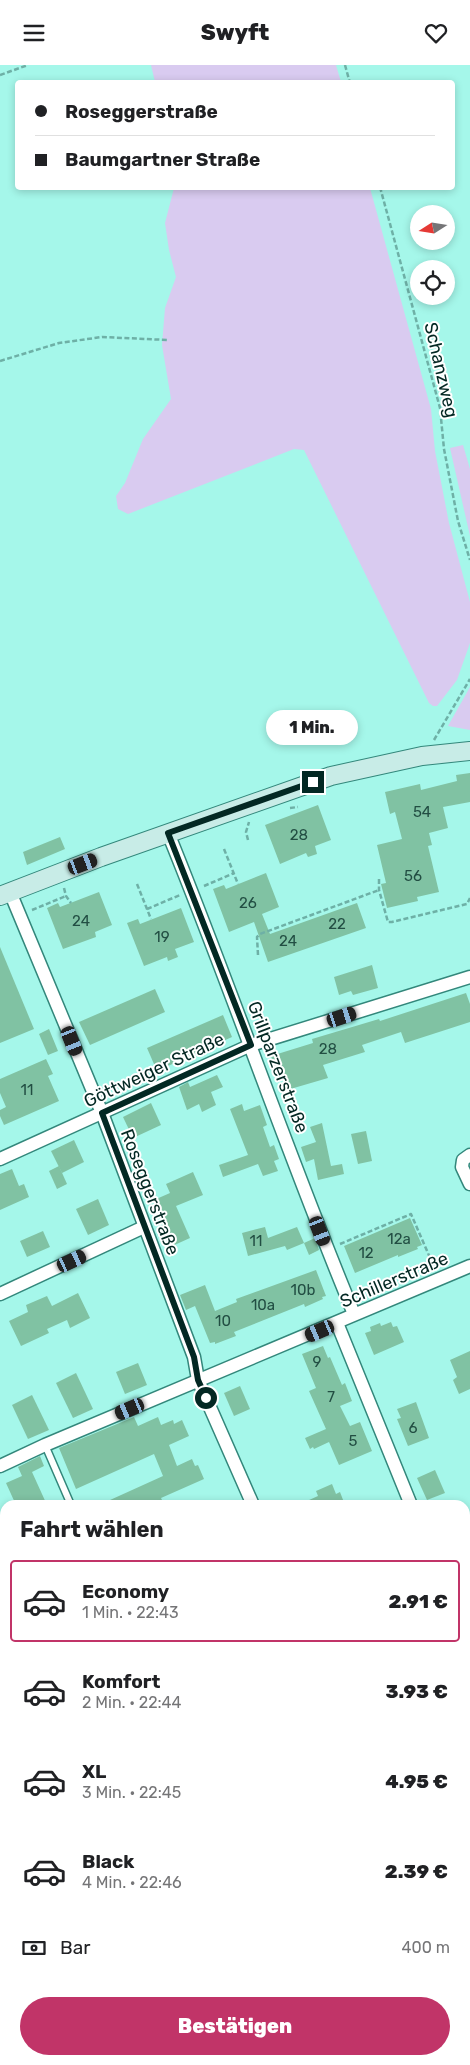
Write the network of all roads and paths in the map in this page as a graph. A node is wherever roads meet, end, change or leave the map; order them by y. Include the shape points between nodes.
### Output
1 (28, 65) edge
2 (344, 65) edge
3 (0, 75) edge
4 (349, 80) edge
5 (381, 190) edge
6 (168, 340) dead end
7 (0, 361) edge
8 (470, 560) edge
9 (470, 679) edge
10 (470, 751) edge
11 (422, 756) junction
12 (296, 803) dead end
13 (298, 807) junction
14 (285, 809) dead end
15 (300, 812) dead end
16 (257, 819) dead end
17 (168, 833) junction
18 (248, 840) dead end
19 (224, 849) dead end
20 (378, 879) dead end
21 (137, 884) dead end
22 (238, 884) dead end
23 (64, 887) dead end
24 (379, 891) junction
25 (5, 894) edge
26 (66, 896) junction
27 (470, 898) edge
28 (71, 903) dead end
29 (20, 915) junction
30 (151, 919) dead end
31 (258, 955) dead end
32 (470, 977) edge
33 (251, 1045) junction
34 (102, 1113) junction
35 (470, 1155) edge
36 (0, 1159) edge
37 (470, 1184) edge
38 (144, 1227) junction
39 (327, 1250) junction
40 (470, 1266) edge
41 (439, 1279) junction
42 (0, 1294) edge
43 (354, 1314) junction
44 (337, 1323) junction
45 (198, 1380) junction
46 (45, 1445) junction
47 (0, 1466) edge
48 (70, 1500) edge
49 (251, 1500) edge
50 (409, 1500) edge

1 - 3 path
2 - 4 path
5 - 8 path, Schanzweg via 440,408 458,521
6 - 7 path via 102,337 59,343
9 - 11 path
10 - 11 street
11 - 17 street via 331,776
12 - 13 path
13 - 14 path
13 - 15 path
16 - 18 path via 248,823
17 - 25 street
17 - 33 street, Grillparzerstraße
19 - 22 path
20 - 24 path
21 - 30 path
23 - 26 path
24 - 27 path via 388,922 467,904
24 - 31 path via 260,934 257,937
25 - 29 street, Roseggerstraße
26 - 28 path
26 - 29 path
29 - 34 street, Roseggerstraße
32 - 33 street, Göttweiger Straße
33 - 34 street, Göttweiger Straße
33 - 39 street, Grillparzerstraße
34 - 36 street, Göttweiger Straße
34 - 38 street, Roseggerstraße
35 - 37 street via 463,1160 462,1167
38 - 42 street
38 - 45 street, Roseggerstraße via 194,1357
39 - 41 path via 411,1214
39 - 43 street, Grillparzerstraße
40 - 41 street, Schillerstraße
41 - 43 street, Schillerstraße
43 - 44 street, Schillerstraße
44 - 45 street, Schillerstraße
44 - 50 street
45 - 46 street, Schillerstraße
45 - 49 street, Roseggerstraße
46 - 47 street, Schillerstraße
46 - 48 lane

